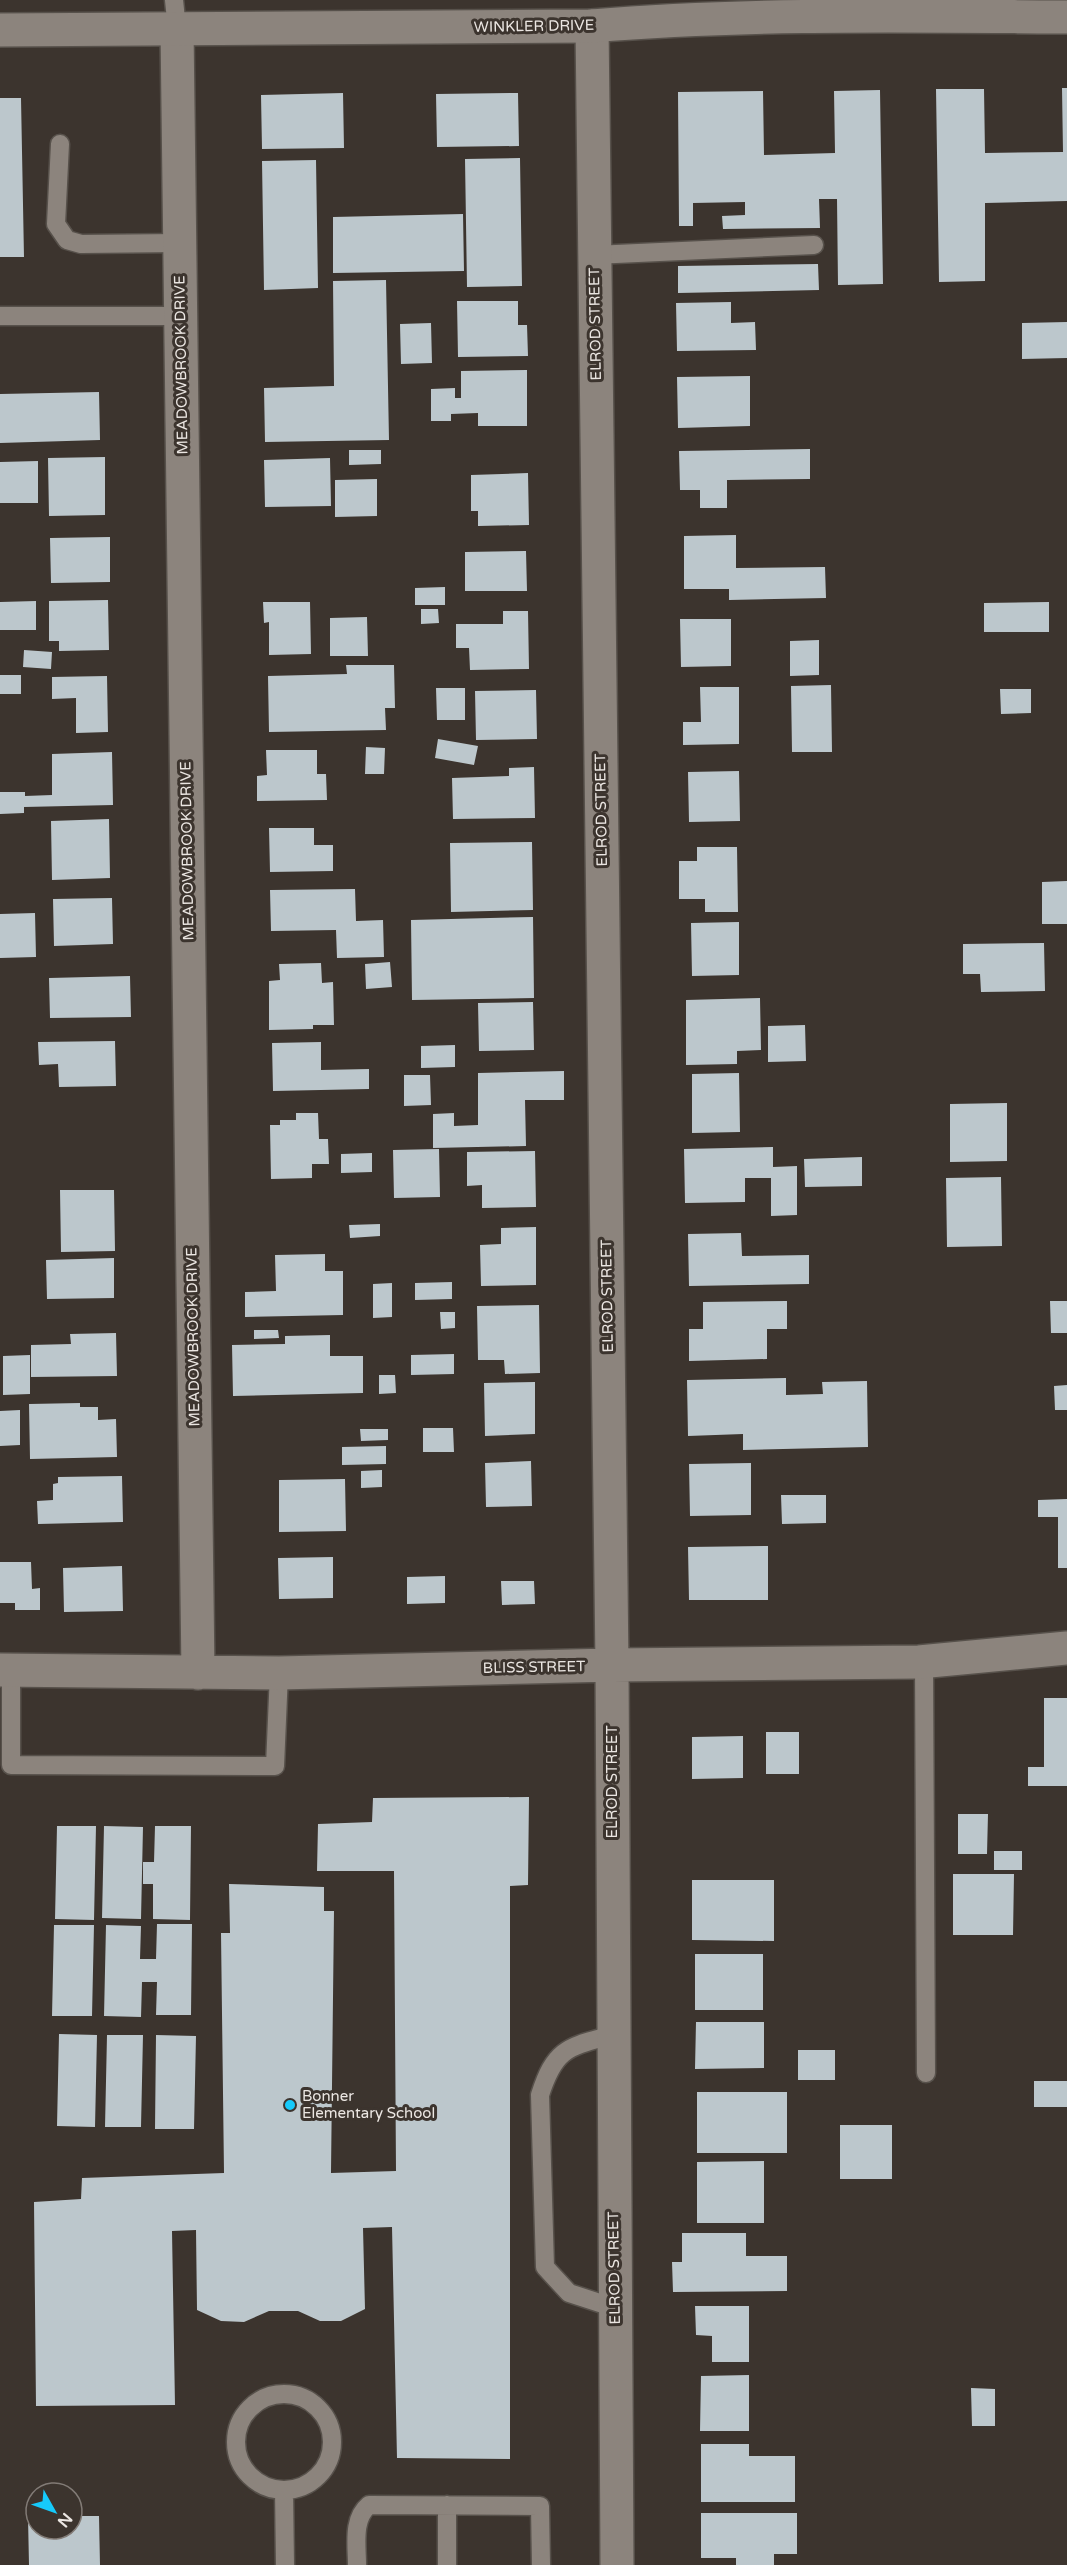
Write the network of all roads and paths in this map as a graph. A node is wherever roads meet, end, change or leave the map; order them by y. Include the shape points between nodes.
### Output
1 (878, 8) edge
2 (660, 10) edge
3 (745, 10) edge
4 (175, 14) edge
5 (1067, 17) edge
6 (592, 27) junction
7 (0, 30) edge
8 (60, 144) dead end
9 (179, 243) junction
10 (814, 245) dead end
11 (594, 255) junction
12 (0, 316) edge
13 (180, 316) junction
14 (1067, 1648) edge
15 (924, 1662) junction
16 (612, 1665) junction
17 (5, 1670) edge
18 (198, 1673) junction
19 (279, 1673) junction
20 (612, 2035) junction
21 (926, 2073) dead end
22 (615, 2308) junction
23 (284, 2490) junction
24 (447, 2505) junction
25 (285, 2565) edge
26 (357, 2565) edge
27 (447, 2565) edge
28 (541, 2565) edge
29 (617, 2565) edge

1 - 3 street, WINKLER DRIVE
1 - 5 street, WINKLER DRIVE
2 - 3 street, WINKLER DRIVE
2 - 6 street, WINKLER DRIVE
4 - 6 street, WINKLER DRIVE
4 - 7 street, WINKLER DRIVE
4 - 9 street, MEADOWBROOK DRIVE
6 - 11 street, ELROD STREET
8 - 9 lane via 56,224 67,240 81,244
9 - 13 street, MEADOWBROOK DRIVE
10 - 11 lane
11 - 16 street, ELROD STREET
12 - 13 lane
13 - 18 street, MEADOWBROOK DRIVE
14 - 15 street, BLISS STREET
15 - 16 street, BLISS STREET
15 - 21 lane
16 - 19 street, BLISS STREET
16 - 20 street, ELROD STREET
17 - 18 street, BLISS STREET
17 - 19 lane via 11,1765 275,1766
18 - 19 street, BLISS STREET
20 - 22 street, ELROD STREET
20 - 22 lane via 570,2047 548,2069 540,2095 545,2267 569,2293
22 - 29 street, ELROD STREET
23 - 23 lane via 303,2486 319,2475 329,2459 333,2441 328,2422 318,2407 302,2396 283,2393 264,2397 249,2408 238,2424 235,2442 239,2461 250,2477 266,2487
23 - 25 lane
24 - 26 lane via 369,2505 361,2512 356,2529
24 - 27 lane
24 - 28 lane via 540,2506

